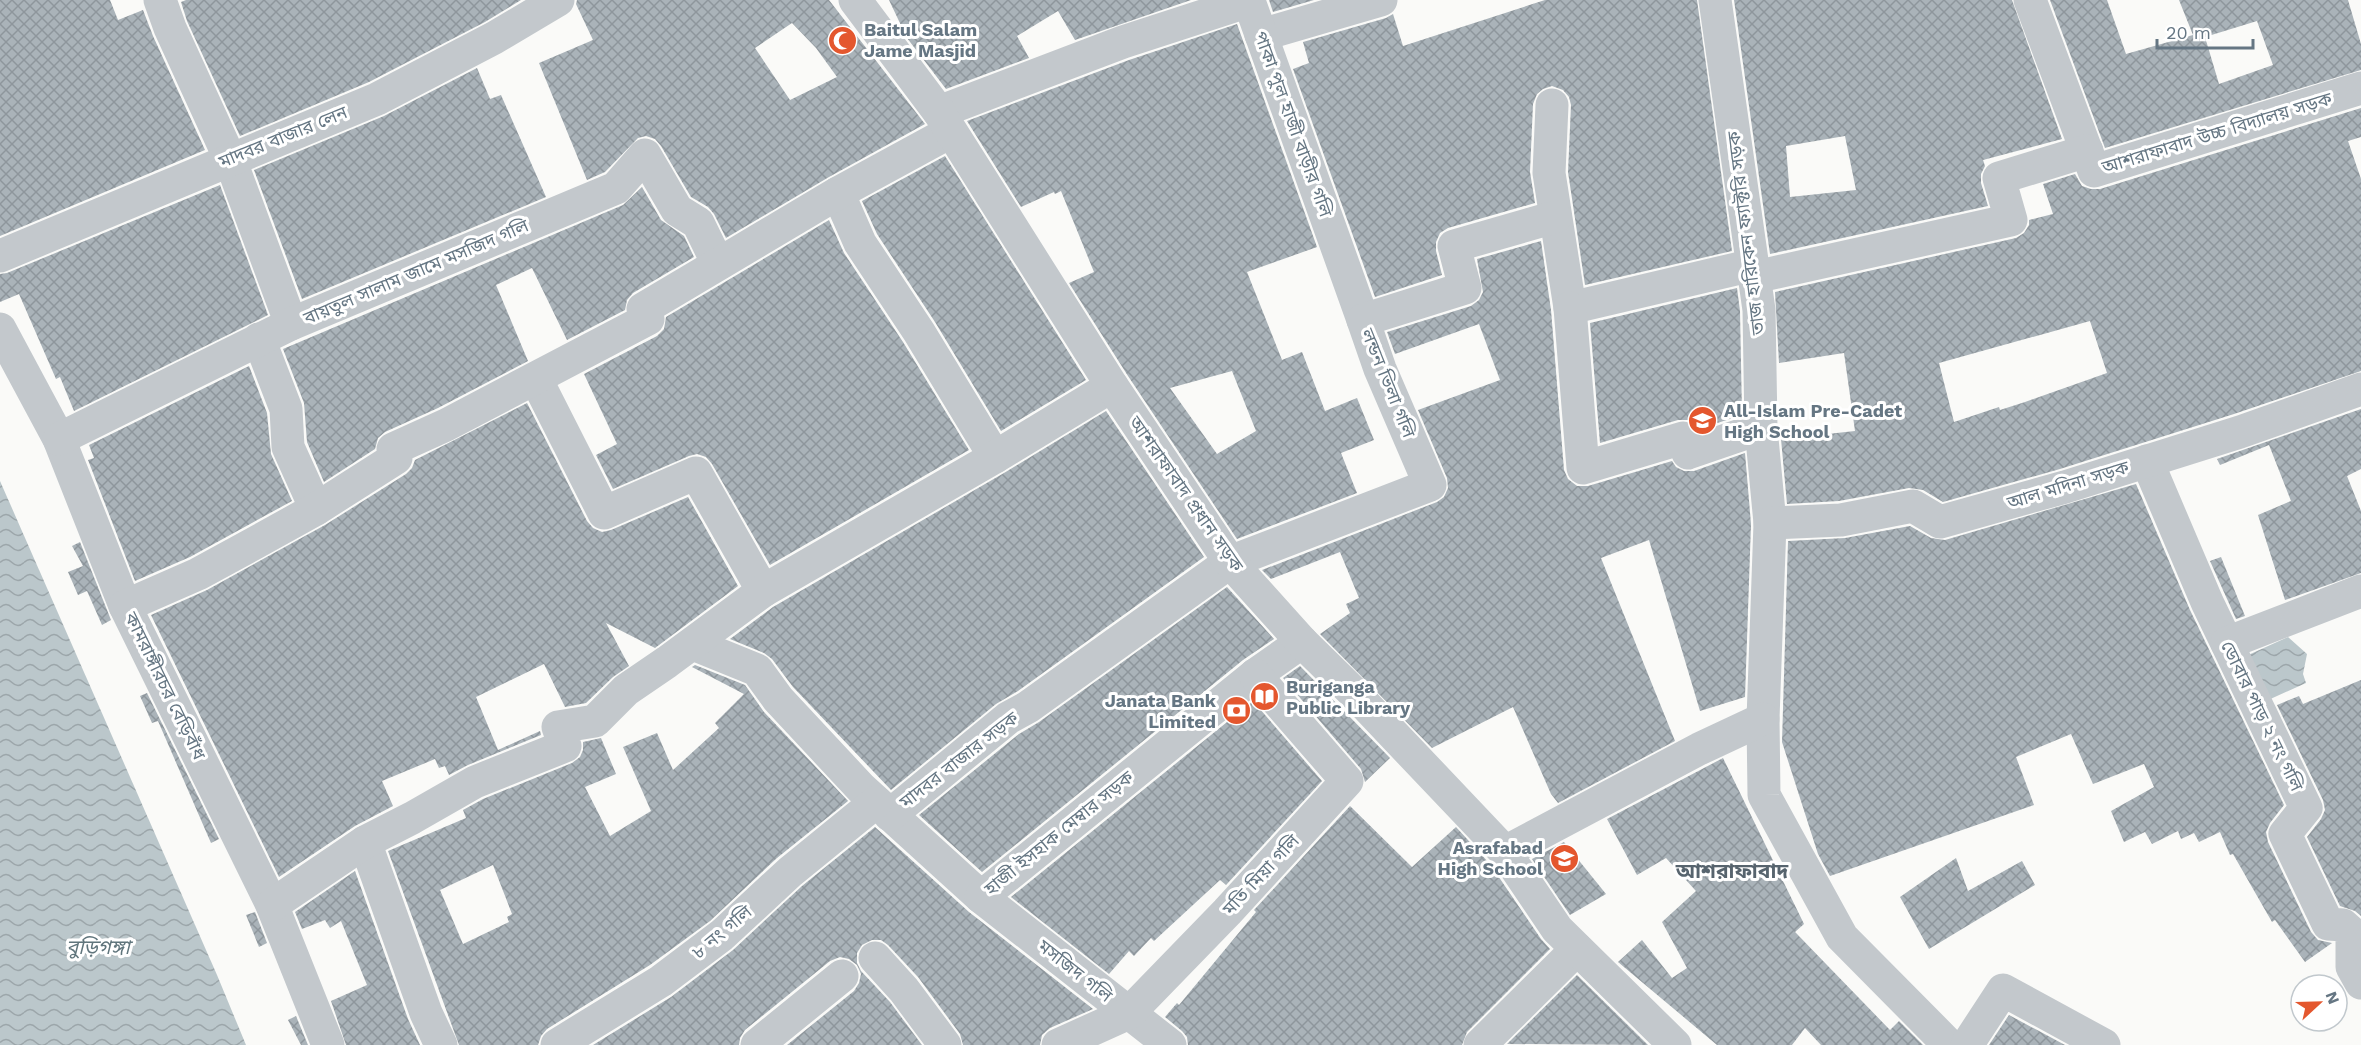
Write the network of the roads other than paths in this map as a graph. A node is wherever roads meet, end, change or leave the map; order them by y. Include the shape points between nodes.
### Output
1 (160, 0) edge
2 (558, 0) edge
3 (855, 0) edge
4 (1382, 0) edge
5 (1715, 0) edge
6 (2030, 0) edge
7 (1261, 35) junction
8 (2361, 88) edge
9 (1552, 105) dead end
10 (944, 122) junction
11 (2087, 150) junction
12 (230, 159) junction
13 (838, 193) junction
14 (1556, 217) junction
15 (0, 256) edge
16 (718, 264) junction
17 (1754, 271) junction
18 (1570, 308) junction
19 (1363, 320) junction
20 (291, 324) junction
21 (0, 329) edge
22 (259, 339) junction
23 (536, 379) junction
24 (1112, 386) junction
25 (2361, 389) edge
26 (1761, 428) junction
27 (58, 438) junction
28 (995, 457) junction
29 (2147, 461) junction
30 (316, 509) junction
31 (1770, 523) junction
32 (1230, 562) junction
33 (763, 591) junction
34 (2361, 591) edge
35 (125, 606) junction
36 (1302, 642) junction
37 (2228, 643) junction
38 (693, 644) junction
39 (1255, 675) junction
40 (1763, 719) junction
41 (883, 808) junction
42 (365, 842) junction
43 (1505, 852) junction
44 (981, 897) junction
45 (272, 905) junction
46 (1577, 949) junction
47 (875, 958) dead end
48 (2358, 971) edge
49 (842, 976) dead end
50 (1129, 1013) junction
51 (328, 1045) edge
52 (441, 1045) edge
53 (557, 1045) edge
54 (757, 1045) edge
55 (945, 1045) edge
56 (1058, 1045) edge
57 (1170, 1045) edge
58 (1480, 1045) edge
59 (1675, 1045) edge
60 (1949, 1045) edge
61 (1967, 1045) edge
62 (2104, 1045) edge

1 - 12 street
2 - 12 street, মাদবর বাজার লেন via 376,99
3 - 10 street, আশরাফাবাদ প্রধান সড়ক
4 - 7 street
5 - 17 street, তাজ হারিকেন ফ্যাক্টরি সড়ক
6 - 11 street
7 - 10 street, পাকা পুল হাজী বাড়ীর গলি via 1249,2 1123,42
7 - 19 street, পাকা পুল হাজী বাড়ীর গলি
8 - 11 street, আশরাফাবাদ উচ্চ বিদ্যালয় সড়ক via 2094,171
9 - 14 street via 1549,173
10 - 13 street
10 - 24 street, আশরাফাবাদ প্রধান সড়ক
11 - 17 street via 1999,178 2012,220
12 - 15 street, মাদবর বাজার লেন
12 - 20 street
13 - 16 street
13 - 28 street via 860,243
14 - 18 street
14 - 19 street, লন্ডন ভিলা গলি via 1454,246 1465,288
16 - 20 street, বায়তুল সালাম জামে মসজিদ গলি via 698,223 677,210 645,156 616,189
16 - 23 street via 643,309 648,319
17 - 18 street
17 - 26 street, তাজ হারিকেন ফ্যাক্টরি সড়ক via 1759,310
18 - 26 street via 1582,468 1683,438 1688,453
19 - 32 street, লন্ডন ভিলা গলি via 1430,485
20 - 22 street, বায়তুল সালাম জামে মসজিদ গলি
21 - 27 street, কামরাঙ্গীরচর বেড়িবাঁধ
22 - 27 street, বায়তুল সালাম জামে মসজিদ গলি
22 - 30 street via 286,409 288,447
23 - 30 street via 393,449 396,458
23 - 33 street via 604,513 696,473
24 - 28 street
24 - 32 street, আশরাফাবাদ প্রধান সড়ক
25 - 29 street, আল মদিনা সড়ক
26 - 31 street, তাজ হারিকেন ফ্যাক্টরি সড়ক
27 - 35 street, কামরাঙ্গীরচর বেড়িবাঁধ
28 - 33 street
29 - 31 street, আল মদিনা সড়ক via 1940,522 1913,506 1841,520
29 - 37 street, ডোবার পাড় ২ নং গলি
30 - 35 street via 198,574
31 - 40 street, তাজ হারিকেন ফ্যাক্টরি সড়ক
32 - 36 street, আশরাফাবাদ প্রধান সড়ক
32 - 41 street, মাদবর বাজার সড়ক
33 - 38 street
34 - 37 street
35 - 45 street, কামরাঙ্গীরচর বেড়িবাঁধ
36 - 39 street, হাজী ইসহাক মেম্বার সড়ক
36 - 43 street, আশরাফাবাদ প্রধান সড়ক
37 - 48 street, ডোবার পাড় ২ নং গলি via 2306,808 2285,834 2328,924 2343,925 2352,933
38 - 41 street, হাজী ইসহাক মেম্বার সড়ক via 757,670 778,699
38 - 42 street via 626,690 595,721 558,727 565,746 474,782
39 - 44 street, হাজী ইসহাক মেম্বার সড়ক
39 - 50 street, মতি মিয়া গলি via 1347,781
40 - 43 street
40 - 60 street, তাজ হারিকেন ফ্যাক্টরি সড়ক via 1764,795 1842,937
41 - 44 street, হাজী ইসহাক মেম্বার সড়ক
41 - 53 street, ৮ নং গলি via 790,872 722,935 661,981
42 - 45 street
42 - 52 street
43 - 46 street, আশরাফাবাদ প্রধান সড়ক via 1557,929
44 - 50 street, মসজিদ গলি
45 - 51 street, কামরাঙ্গীরচর বেড়িবাঁধ
46 - 58 street
46 - 59 street, আশরাফাবাদ প্রধান সড়ক
47 - 55 street
49 - 54 street
50 - 56 street, মতি মিয়া গলি
50 - 57 street, মসজিদ গলি
61 - 62 street via 2003,990

